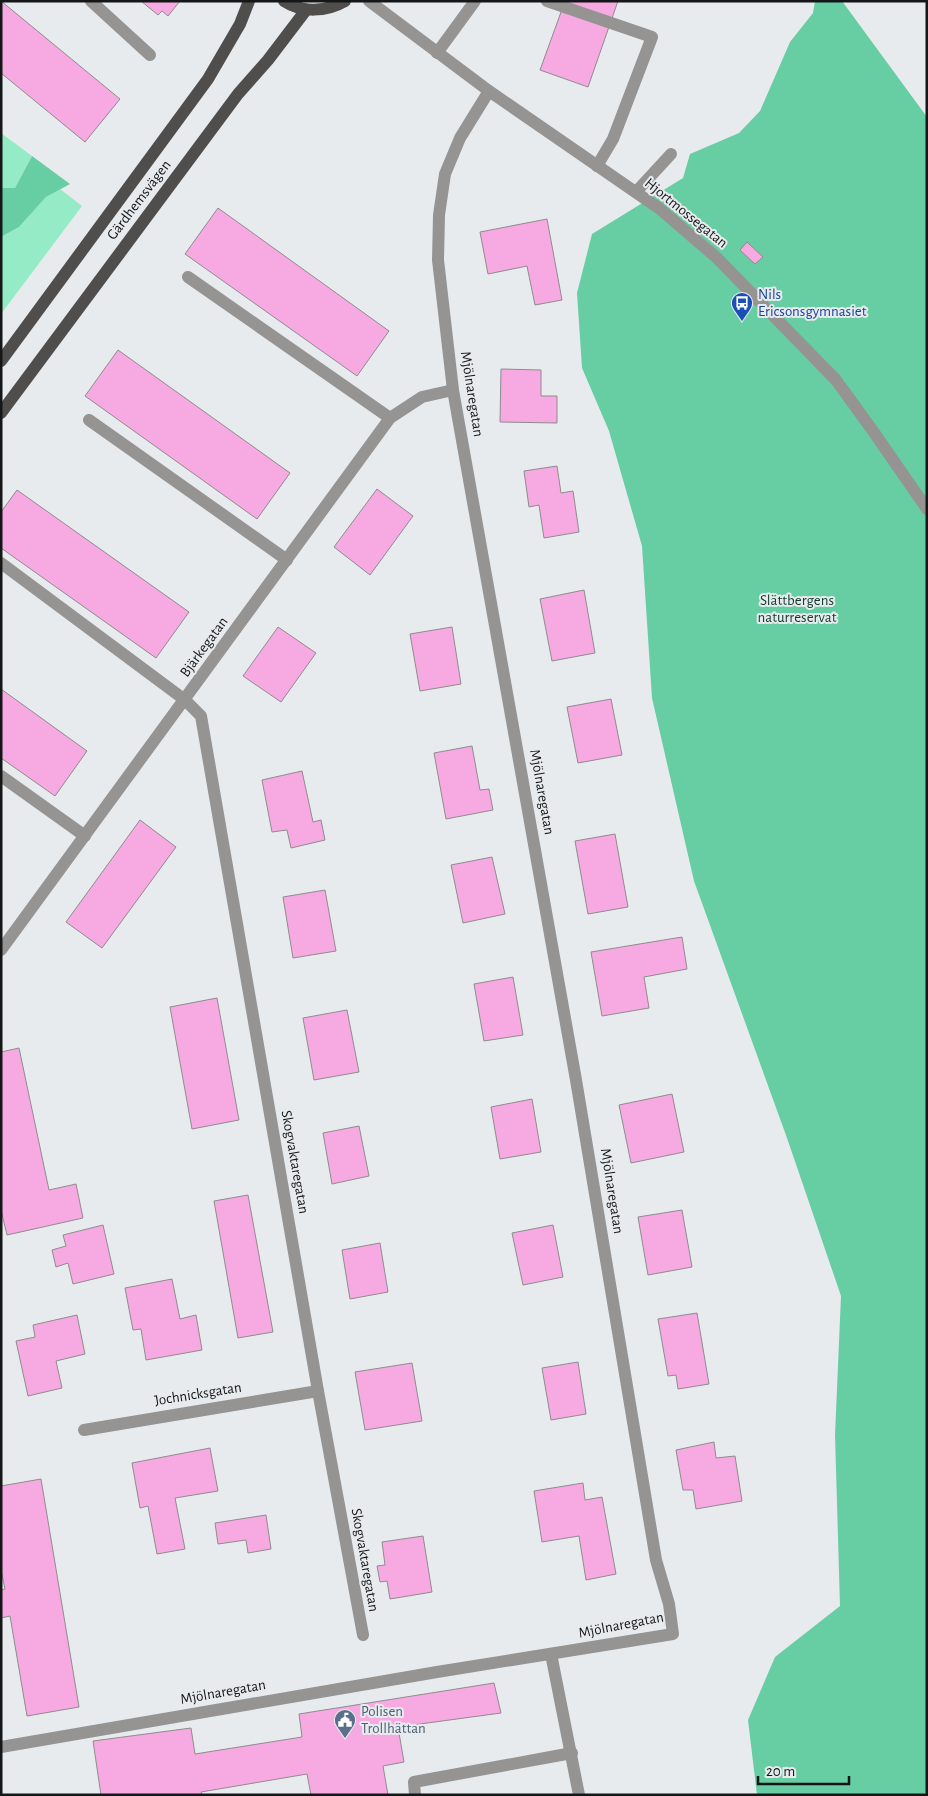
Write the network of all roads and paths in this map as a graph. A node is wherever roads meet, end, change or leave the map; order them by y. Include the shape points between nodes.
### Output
1 (90, 1) edge
2 (250, 1) edge
3 (284, 1) edge
4 (345, 1) edge
5 (369, 1) edge
6 (475, 1) edge
7 (547, 1) edge
8 (306, 10) junction
9 (438, 53) junction
10 (150, 55) dead end
11 (489, 91) junction
12 (671, 154) dead end
13 (597, 166) junction
14 (636, 192) junction
15 (188, 277) dead end
16 (1, 361) edge
17 (453, 390) junction
18 (1, 413) edge
19 (390, 418) junction
20 (88, 420) dead end
21 (927, 508) edge
22 (287, 560) junction
23 (1, 563) edge
24 (185, 700) junction
25 (1, 776) edge
26 (85, 836) junction
27 (1, 950) edge
28 (318, 1391) junction
29 (84, 1430) dead end
30 (362, 1635) dead end
31 (551, 1654) junction
32 (1, 1747) edge
33 (572, 1753) junction
34 (415, 1795) edge
35 (579, 1795) edge

1 - 10 street
2 - 16 main road, Gärdhemsvägen via 208,79
3 - 8 main road
4 - 8 main road via 325,9
5 - 9 street, Hjortmossegatan
6 - 9 street
7 - 13 street via 652,37 613,139
8 - 18 main road, Gärdhemsvägen via 238,94
9 - 11 street, Hjortmossegatan
11 - 13 street, Hjortmossegatan
11 - 17 street, Mjölnaregatan via 460,138 445,174 439,215 438,260
12 - 14 street
13 - 14 street, Hjortmossegatan
14 - 21 street, Hjortmossegatan via 720,261 836,380
15 - 19 street
17 - 19 street, Bjärkegatan via 422,397
17 - 31 street, Mjölnaregatan via 576,1080 656,1560 670,1604 672,1634
19 - 22 street, Bjärkegatan
20 - 22 street
22 - 24 street, Bjärkegatan
23 - 24 street, Skogvaktaregatan
24 - 26 street, Bjärkegatan
24 - 28 street, Skogvaktaregatan via 201,716
25 - 26 street
26 - 27 street, Bjärkegatan
28 - 29 street, Jochnicksgatan
28 - 30 street, Skogvaktaregatan
31 - 32 street, Mjölnaregatan
31 - 33 street
33 - 34 street via 414,1782
33 - 35 street

